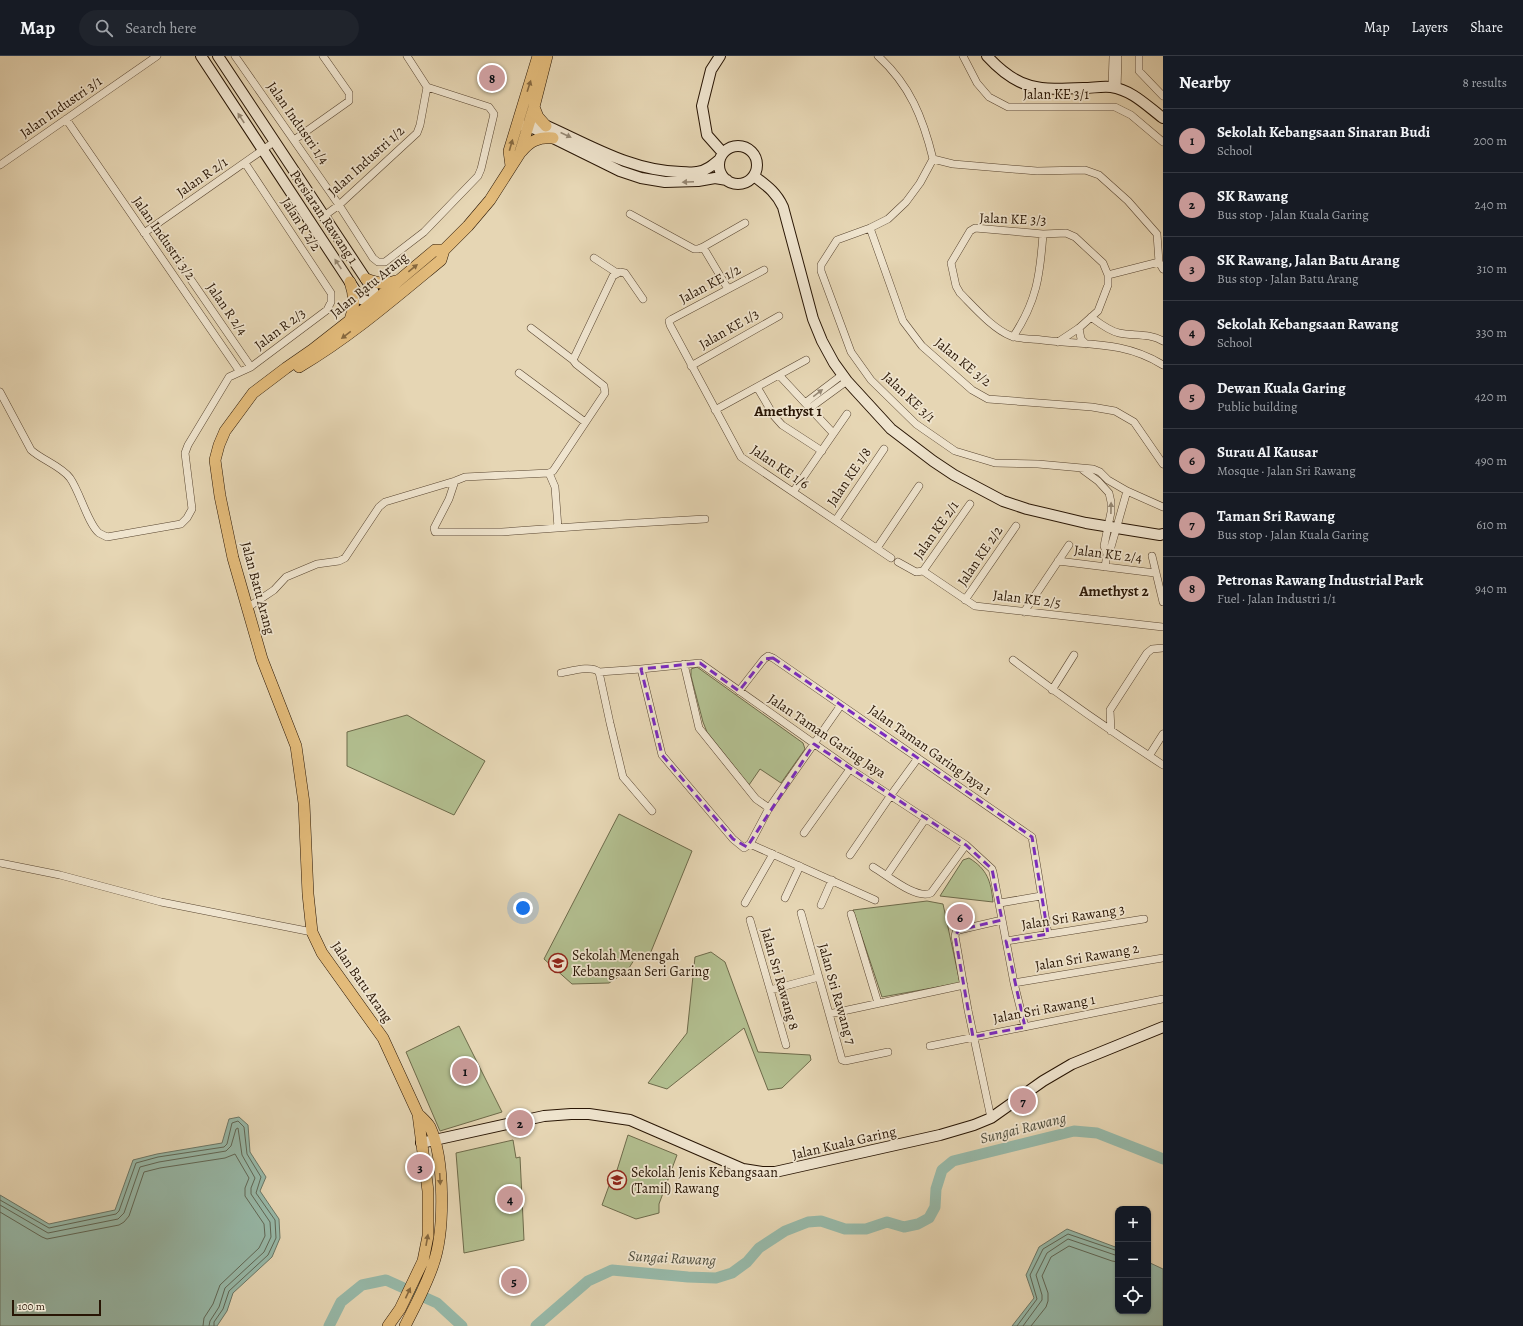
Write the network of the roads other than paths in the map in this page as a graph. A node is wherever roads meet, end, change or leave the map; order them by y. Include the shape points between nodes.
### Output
1 (157, 56) edge
2 (201, 56) edge
3 (218, 56) edge
4 (235, 56) edge
5 (323, 56) edge
6 (407, 56) edge
7 (538, 56) edge
8 (547, 56) edge
9 (720, 56) edge
10 (878, 56) edge
11 (963, 56) edge
12 (987, 56) edge
13 (1139, 56) edge
14 (1116, 57) edge
15 (428, 87) junction
16 (1114, 88) junction
17 (1163, 96) edge
18 (534, 107) junction
19 (1163, 118) edge
20 (66, 119) junction
21 (524, 122) junction
22 (546, 126) junction
23 (553, 138) junction
24 (294, 140) junction
25 (274, 142) junction
26 (1163, 142) edge
27 (263, 151) junction
28 (520, 153) junction
29 (721, 156) junction
30 (933, 159) junction
31 (245, 163) junction
32 (0, 165) edge
33 (510, 166) junction
34 (754, 176) junction
35 (727, 180) junction
36 (339, 205) junction
37 (630, 214) dead end
38 (324, 216) junction
39 (745, 223) dead end
40 (154, 226) junction
41 (870, 228) junction
42 (144, 233) junction
43 (1043, 234) junction
44 (703, 247) junction
45 (444, 250) junction
46 (594, 258) dead end
47 (1159, 262) junction
48 (1163, 269) edge
49 (764, 270) dead end
50 (617, 273) junction
51 (1108, 275) junction
52 (366, 279) junction
53 (398, 280) junction
54 (350, 282) junction
55 (728, 289) junction
56 (643, 299) dead end
57 (331, 302) joint
58 (372, 302) junction
59 (390, 302) junction
60 (779, 316) dead end
61 (1091, 317) junction
62 (368, 319) junction
63 (350, 320) junction
64 (669, 321) joint
65 (531, 328) dead end
66 (1079, 328) junction
67 (1013, 337) junction
68 (1163, 341) edge
69 (1058, 342) junction
70 (1086, 344) junction
71 (573, 360) junction
72 (806, 360) dead end
73 (1163, 365) edge
74 (691, 366) junction
75 (251, 367) junction
76 (240, 372) junction
77 (519, 373) dead end
78 (779, 376) junction
79 (274, 378) junction
80 (844, 378) junction
81 (757, 387) junction
82 (0, 392) edge
83 (808, 406) junction
84 (715, 410) junction
85 (847, 414) dead end
86 (585, 422) junction
87 (833, 433) junction
88 (884, 449) dead end
89 (822, 451) junction
90 (1163, 464) edge
91 (1079, 468) junction
92 (549, 473) junction
93 (455, 481) junction
94 (919, 486) dead end
95 (1127, 491) junction
96 (793, 492) junction
97 (970, 504) dead end
98 (1163, 507) edge
99 (705, 519) dead end
100 (836, 520) junction
101 (1016, 526) dead end
102 (1112, 527) junction
103 (558, 528) junction
104 (1163, 534) edge
105 (1069, 545) dead end
106 (877, 548) junction
107 (1152, 556) dead end
108 (891, 558) dead end
109 (1058, 561) junction
110 (898, 562) dead end
111 (1105, 567) junction
112 (923, 571) junction
113 (1155, 573) junction
114 (965, 600) junction
115 (1163, 602) edge
116 (247, 608) junction
117 (1024, 612) junction
118 (1163, 627) edge
119 (1163, 648) edge
120 (1074, 655) dead end
121 (1013, 660) dead end
122 (684, 664) junction
123 (641, 669) junction
124 (599, 672) junction
125 (561, 673) dead end
126 (1052, 690) junction
127 (739, 691) junction
128 (841, 705) junction
129 (1111, 731) junction
130 (1163, 734) edge
131 (814, 744) junction
132 (1149, 756) junction
133 (918, 758) junction
134 (1163, 765) edge
135 (850, 769) junction
136 (891, 795) junction
137 (769, 808) junction
138 (652, 811) dead end
139 (926, 818) junction
140 (804, 833) dead end
141 (750, 844) junction
142 (966, 845) junction
143 (773, 854) junction
144 (850, 856) dead end
145 (0, 863) edge
146 (800, 866) junction
147 (873, 867) dead end
148 (887, 876) junction
149 (832, 880) junction
150 (1041, 896) junction
151 (785, 898) dead end
152 (875, 900) dead end
153 (745, 903) dead end
154 (1000, 903) junction
155 (821, 904) dead end
156 (801, 913) dead end
157 (851, 914) dead end
158 (1144, 919) dead end
159 (750, 920) dead end
160 (1002, 920) junction
161 (312, 932) junction
162 (1048, 934) junction
163 (1006, 941) junction
164 (1163, 958) edge
165 (819, 977) junction
166 (1014, 983) junction
167 (964, 985) junction
168 (770, 990) junction
169 (1163, 999) edge
170 (878, 1003) junction
171 (829, 1014) junction
172 (1025, 1027) junction
173 (1163, 1027) edge
174 (973, 1037) junction
175 (786, 1045) dead end
176 (930, 1046) dead end
177 (888, 1052) dead end
178 (418, 1114) junction
179 (991, 1118) junction
180 (436, 1141) junction
181 (421, 1143) junction
182 (388, 1326) edge
183 (405, 1326) edge

1 - 20 street, Jalan Industri 3/1
27 -> 2 street, Persiaran Rawang 1
3 - 25 street, Persiaran Rawang 1
4 - 24 street, Jalan Industri 1/4
5 - 24 street via 349,93 349,101
6 - 15 street
21 -> 7 main road, Jalan Batu Arang
8 - 18 main road, Jalan Batu Arang
9 - 29 street via 711,70 702,106 707,135
10 - 30 street via 901,80 921,116
11 - 26 street, Jalan KE 3/1 via 981,88 989,97 1008,107 1115,107 1131,115
12 - 16 street via 1014,80 1036,88
13 - 17 street via 1139,71
14 - 16 street
15 - 36 street, Jalan Industri 1/2 via 417,133
15 - 36 street, Jalan Industri 1/4 via 489,107 494,114 478,176 424,232 385,262 378,262 373,258
16 - 19 street via 1134,94
18 - 21 main road, Jalan Batu Arang
18 - 22 main road
20 - 32 street, Jalan Industri 3/1
20 - 42 street, Jalan Industri 3/2
21 - 22 street
21 - 23 street
21 - 28 main road, Jalan Batu Arang
33 -> 21 main road, Jalan Batu Arang via 509,151
22 -> 29 street via 623,161 648,169 697,172 707,169
23 - 28 main road via 541,138 528,143
35 -> 23 street via 715,178 665,182 641,178 620,171
24 - 36 street, Jalan Industri 1/4
25 - 27 street, Jalan R 2/1
25 - 38 street, Persiaran Rawang 1
27 - 31 street, Jalan R 2/1
54 -> 27 street, Persiaran Rawang 1
28 - 33 main road, Jalan Batu Arang
29 - 34 street via 728,148 747,147 756,157 757,170
29 - 35 street via 720,171
30 - 41 street via 906,202 888,219
30 - 47 street via 953,164 1037,171 1085,170 1099,176 1128,201 1157,234
31 - 40 street, Jalan R 2/1
31 - 57 street, Jalan R 2/2 via 330,293
33 - 45 main road, Jalan Batu Arang via 490,200
34 - 35 street via 744,183 732,183
34 - 80 street via 779,198 812,319 822,342
36 - 38 street, Jalan Industri 1/2
37 - 44 street via 694,249
38 - 52 street, Persiaran Rawang 1
39 - 44 street
40 - 42 street, Jalan R 2/1
40 - 75 street, Jalan R 2/4
41 - 90 street, Jalan KE 3/2 via 903,321 922,346 972,390 988,398 1115,411 1134,422
41 - 91 street, Jalan KE 3/1 via 836,240 821,265 821,270 851,352 871,380 916,424 956,451 995,463
42 - 76 street, Jalan Industri 3/2
43 - 51 street, Jalan KE 3/3 via 1066,232 1075,237 1103,263
43 - 67 street via 1039,280 1033,301
43 - 67 street, Jalan KE 3/3 via 975,228 970,231 951,263 960,293 1003,332
44 - 55 street
53 -> 45 main road, Jalan Batu Arang via 435,250
45 - 59 main road via 441,260
46 - 50 street
47 - 48 street
47 - 51 street
49 - 55 street, Jalan KE 1/2
50 - 56 street via 625,273
50 - 71 street via 613,276
51 - 61 street via 1108,285 1098,311
52 - 53 main road via 387,284
52 - 58 street, Persiaran Rawang 1 via 373,290
53 - 58 main road, Jalan Batu Arang
54 - 58 street, Persiaran Rawang 1 via 361,299
54 - 63 main road via 355,300
55 - 64 street, Jalan KE 1/2
57 - 75 street, Jalan R 2/3 via 327,310
58 - 59 main road
58 - 62 main road
58 - 63 main road, Jalan Batu Arang
59 - 62 main road
60 - 74 street, Jalan KE 1/3
61 - 66 street
61 - 68 street via 1118,333 1153,337
62 -> 79 main road via 325,352 289,373
63 - 79 main road, Jalan Batu Arang
64 - 74 street, Jalan KE 1/6
65 - 71 street
66 - 69 street
66 - 70 street via 1081,339
67 - 69 street, Jalan KE 3/3
69 - 70 street, Jalan KE 3/3
70 - 73 street, Jalan KE 3/3 via 1135,350
71 - 86 street via 606,389
72 - 78 street
74 - 84 street, Jalan KE 1/6
75 - 76 street, Jalan R 2/3
76 - 82 street, Jalan R 2/3 via 229,377 185,453 192,509 187,518 181,524 108,537 94,526 69,477 31,450
77 - 86 street
78 - 81 street
78 - 83 street
79 - 116 main road, Jalan Batu Arang via 253,393 229,425 215,460 232,558
80 - 83 street
80 - 102 street via 891,428 933,462 954,475 1009,503 1086,523
81 - 84 street
81 - 89 street via 782,425
83 - 87 street
84 - 96 street, Jalan KE 1/6 via 741,457
85 - 87 street
86 - 92 street via 553,471
87 - 89 street
88 - 100 street, Jalan KE 1/8
89 - 96 street
91 - 95 street, Jalan KE 3/1 via 1100,472
102 -> 91 street via 1109,493 1098,481
92 - 93 street via 465,477
92 - 103 street via 555,487
93 - 103 street via 434,528 435,532 502,532
93 - 116 street via 385,502 345,558 317,564 286,577 274,590
94 - 106 street
95 - 98 street, Jalan KE 3/1
95 - 102 street
96 - 100 street, Jalan KE 1/6
97 - 112 street, Jalan KE 2/1
99 - 103 street
100 - 106 street, Jalan KE 1/6
101 - 114 street, Jalan KE 2/2
102 - 104 street
102 - 111 street via 1104,546 1107,554
105 - 109 street
106 - 108 street, Jalan KE 1/6
107 - 113 street
109 - 111 street, Jalan KE 2/4
109 - 117 street
110 - 112 street via 916,572
111 - 113 street, Jalan KE 2/4
112 - 114 street, Jalan KE 2/5
113 - 115 street
114 - 117 street, Jalan KE 2/5 via 975,606
116 - 161 main road, Jalan Batu Arang via 262,659 296,746 304,803
117 - 118 street, Jalan KE 2/5
119 - 129 street via 1152,649 1147,653 1110,710
120 - 126 street
121 - 126 street
122 - 123 street, Jalan Taman Garing Jaya
122 - 127 street, Jalan Taman Garing Jaya via 700,663
122 - 137 street via 699,728 756,799
123 - 124 street, Jalan Taman Garing Jaya
123 - 141 street via 662,755 733,839 744,848
124 - 125 street, Jalan Taman Garing Jaya via 593,669
124 - 138 street via 623,776
126 - 129 street
127 - 128 street, Jalan Taman Garing Jaya 1 via 768,656
127 - 131 street, Jalan Taman Garing Jaya
128 - 131 street
128 - 133 street, Jalan Taman Garing Jaya 1
129 - 132 street
130 - 132 street
131 - 135 street, Jalan Taman Garing Jaya
131 - 137 street
132 - 134 street
133 - 136 street
133 - 150 street, Jalan Taman Garing Jaya 1 via 1032,837
135 - 136 street, Jalan Taman Garing Jaya
135 - 140 street
136 - 139 street, Jalan Taman Garing Jaya
136 - 144 street
137 - 141 street
139 - 142 street, Jalan Taman Garing Jaya
139 - 148 street
141 - 143 street
142 - 148 street via 927,895 912,892
142 - 154 street, Jalan Taman Garing Jaya via 992,868
143 - 146 street
143 - 153 street
145 - 161 street via 60,875 161,902
146 - 149 street
146 - 151 street
147 - 148 street
149 - 152 street
149 - 155 street
150 - 154 street
150 - 162 street, Jalan Taman Garing Jaya 1
154 - 160 street, Jalan Taman Garing Jaya
156 - 165 street, Jalan Sri Rawang 7
157 - 170 street
158 - 162 street, Jalan Sri Rawang 3
159 - 168 street, Jalan Sri Rawang 8
160 - 163 street, Jalan Taman Garing Jaya
160 - 167 street via 956,932
161 - 178 main road, Jalan Batu Arang via 322,953 383,1038
162 - 163 street, Jalan Sri Rawang 3
163 - 166 street, Jalan Taman Garing Jaya
164 - 166 street, Jalan Sri Rawang 2
165 - 168 street
165 - 171 street, Jalan Sri Rawang 7
166 - 172 street, Jalan Taman Garing Jaya
167 - 170 street
167 - 174 street
168 - 175 street, Jalan Sri Rawang 8
169 - 172 street, Jalan Sri Rawang 1
170 - 171 street
171 - 177 street, Jalan Sri Rawang 7 via 842,1060
172 - 174 street, Jalan Sri Rawang 1
173 - 179 street, Jalan Kuala Garing via 1081,1059 1043,1081
174 - 176 street, Jalan Sri Rawang 1
174 - 179 street
178 - 180 main road, Jalan Batu Arang via 429,1125
178 - 181 main road, Jalan Batu Arang
179 - 180 street, Jalan Kuala Garing via 940,1135 775,1172 743,1169 630,1120 589,1114 544,1116
180 - 181 street, Jalan Kuala Garing
180 -> 183 main road, Jalan Batu Arang via 440,1166 441,1219 438,1248 426,1283
182 -> 181 main road, Jalan Batu Arang via 400,1309 423,1261 428,1236 428,1191

